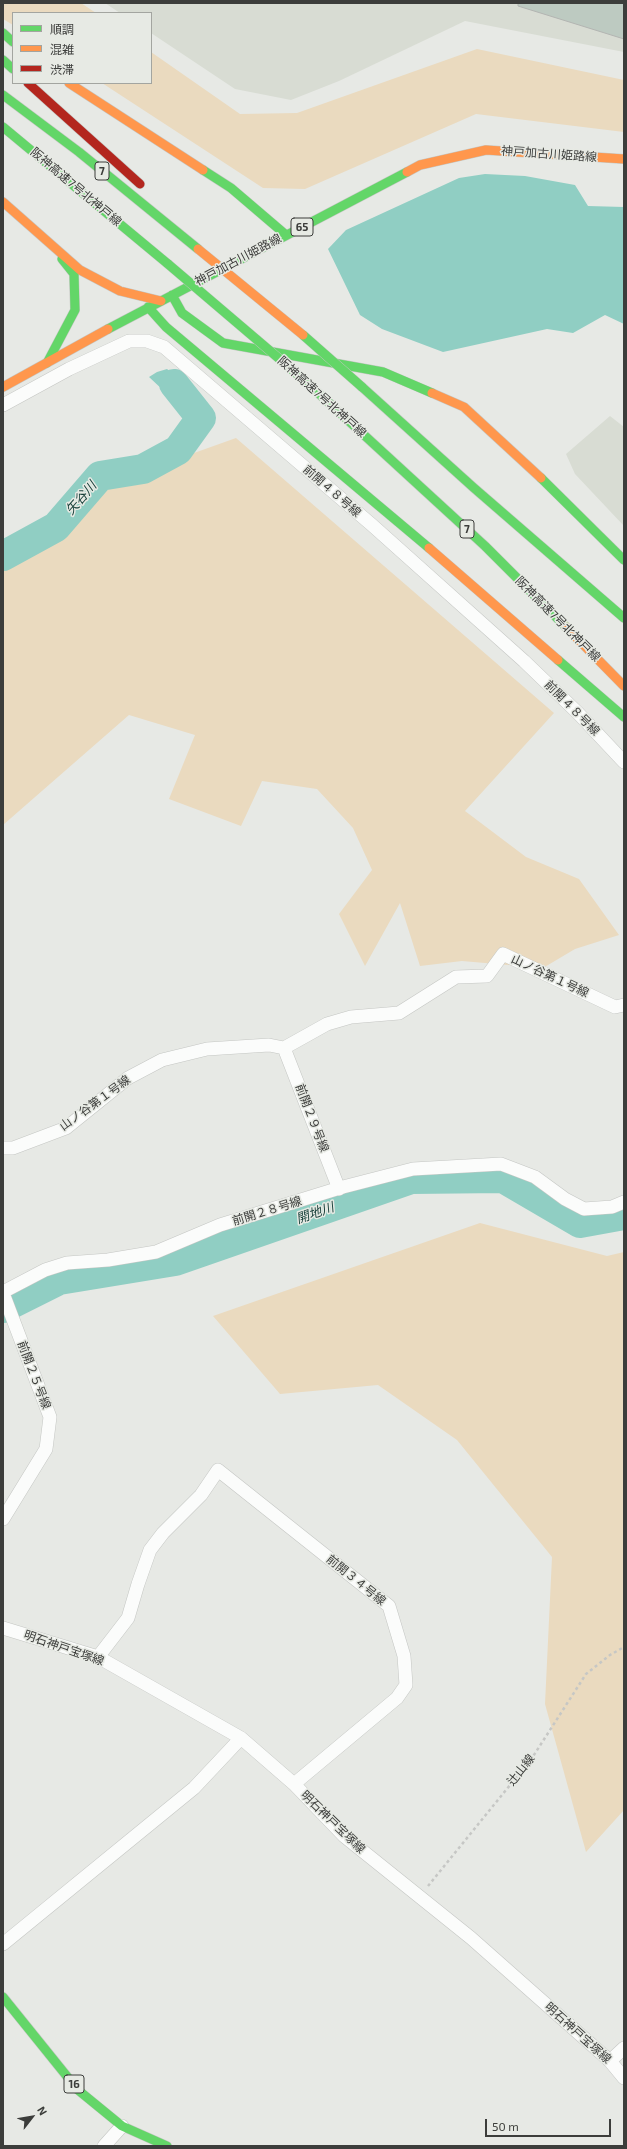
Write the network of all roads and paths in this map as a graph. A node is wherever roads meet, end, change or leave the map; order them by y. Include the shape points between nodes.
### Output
1 (3, 33) edge
2 (12, 41) edge
3 (3, 60) edge
4 (12, 68) edge
5 (29, 84) edge
6 (71, 84) edge
7 (3, 95) edge
8 (3, 127) edge
9 (3, 139) edge
10 (624, 159) edge
11 (46, 161) junction
12 (146, 189) dead end
13 (3, 202) edge
14 (185, 226) dead end
15 (286, 236) junction
16 (51, 245) junction
17 (203, 248) junction
18 (172, 295) junction
19 (161, 301) junction
20 (148, 307) junction
21 (47, 363) junction
22 (3, 387) edge
23 (3, 405) edge
24 (624, 560) edge
25 (624, 618) edge
26 (624, 686) edge
27 (624, 717) edge
28 (624, 762) edge
29 (624, 1005) edge
30 (284, 1048) junction
31 (3, 1148) edge
32 (339, 1189) junction
33 (624, 1202) edge
34 (3, 1293) edge
35 (3, 1519) edge
36 (3, 1628) edge
37 (624, 1647) edge
38 (98, 1657) junction
39 (242, 1738) junction
40 (294, 1784) junction
41 (419, 1897) junction
42 (3, 1944) edge
43 (3, 1997) edge
44 (624, 2048) edge
45 (610, 2061) junction
46 (624, 2078) edge
47 (122, 2126) junction
48 (104, 2146) edge
49 (167, 2146) edge

1 - 2 main road
3 - 4 main road
5 - 12 main road
6 - 15 main road via 231,188
7 - 17 main road, 7
8 - 11 main road, 阪神高速7号北神戸線 / 7
9 - 11 main road
10 - 15 main road, 神戸加古川姫路線 / 65 via 486,150 420,165
11 - 26 main road, 阪神高速7号北神戸線 / 7, bridge via 303,379 485,546
13 - 16 main road
14 - 17 main road
15 - 18 main road, 神戸加古川姫路線 / 65
16 - 19 main road via 80,270 120,291
16 - 21 main road via 74,274 75,310
17 - 25 main road, 7, bridge
18 - 19 main road, 神戸加古川姫路線 / 65
18 - 24 main road via 182,313 223,343 383,372 464,408 552,488
19 - 20 main road, 神戸加古川姫路線 / 65
20 - 21 main road, 神戸加古川姫路線 / 65
20 - 27 main road via 166,327 339,471
21 - 22 main road, 神戸加古川姫路線 / 65
23 - 28 street, 前開４８号線 via 69,369 130,341 147,341 164,347 372,525 524,661
29 - 30 street, 山ノ谷第１号線 via 615,1007 503,954 487,976 456,977 399,1013 351,1017 327,1024
30 - 31 street, 山ノ谷第１号線 via 269,1045 207,1049 162,1060 128,1078 66,1128 13,1148
30 - 32 street, 前開２９号線
32 - 33 street, 前開２８号線 via 413,1169 501,1164 535,1178 584,1209 612,1207
32 - 34 street, 前開２８号線 via 220,1225 156,1252 108,1260 67,1263 45,1270
34 - 35 street, 前開２５号線 via 50,1417 46,1449
36 - 38 street, 明石神戸宝塚線
37 - 41 path, 辻山線 via 586,1674 532,1758
38 - 39 street, 明石神戸宝塚線
38 - 40 street, 前開３４号線 via 128,1618 150,1550 163,1533 201,1495 218,1470 389,1606 404,1656 406,1685 397,1698
39 - 40 street, 明石神戸宝塚線
39 - 42 street via 194,1788
40 - 41 street, 明石神戸宝塚線 via 344,1836
41 - 45 street, 明石神戸宝塚線 via 471,1938
43 - 47 main road, 16 via 78,2090
44 - 45 street
45 - 46 street, 明石神戸宝塚線
47 - 48 street
47 - 49 main road, 16

